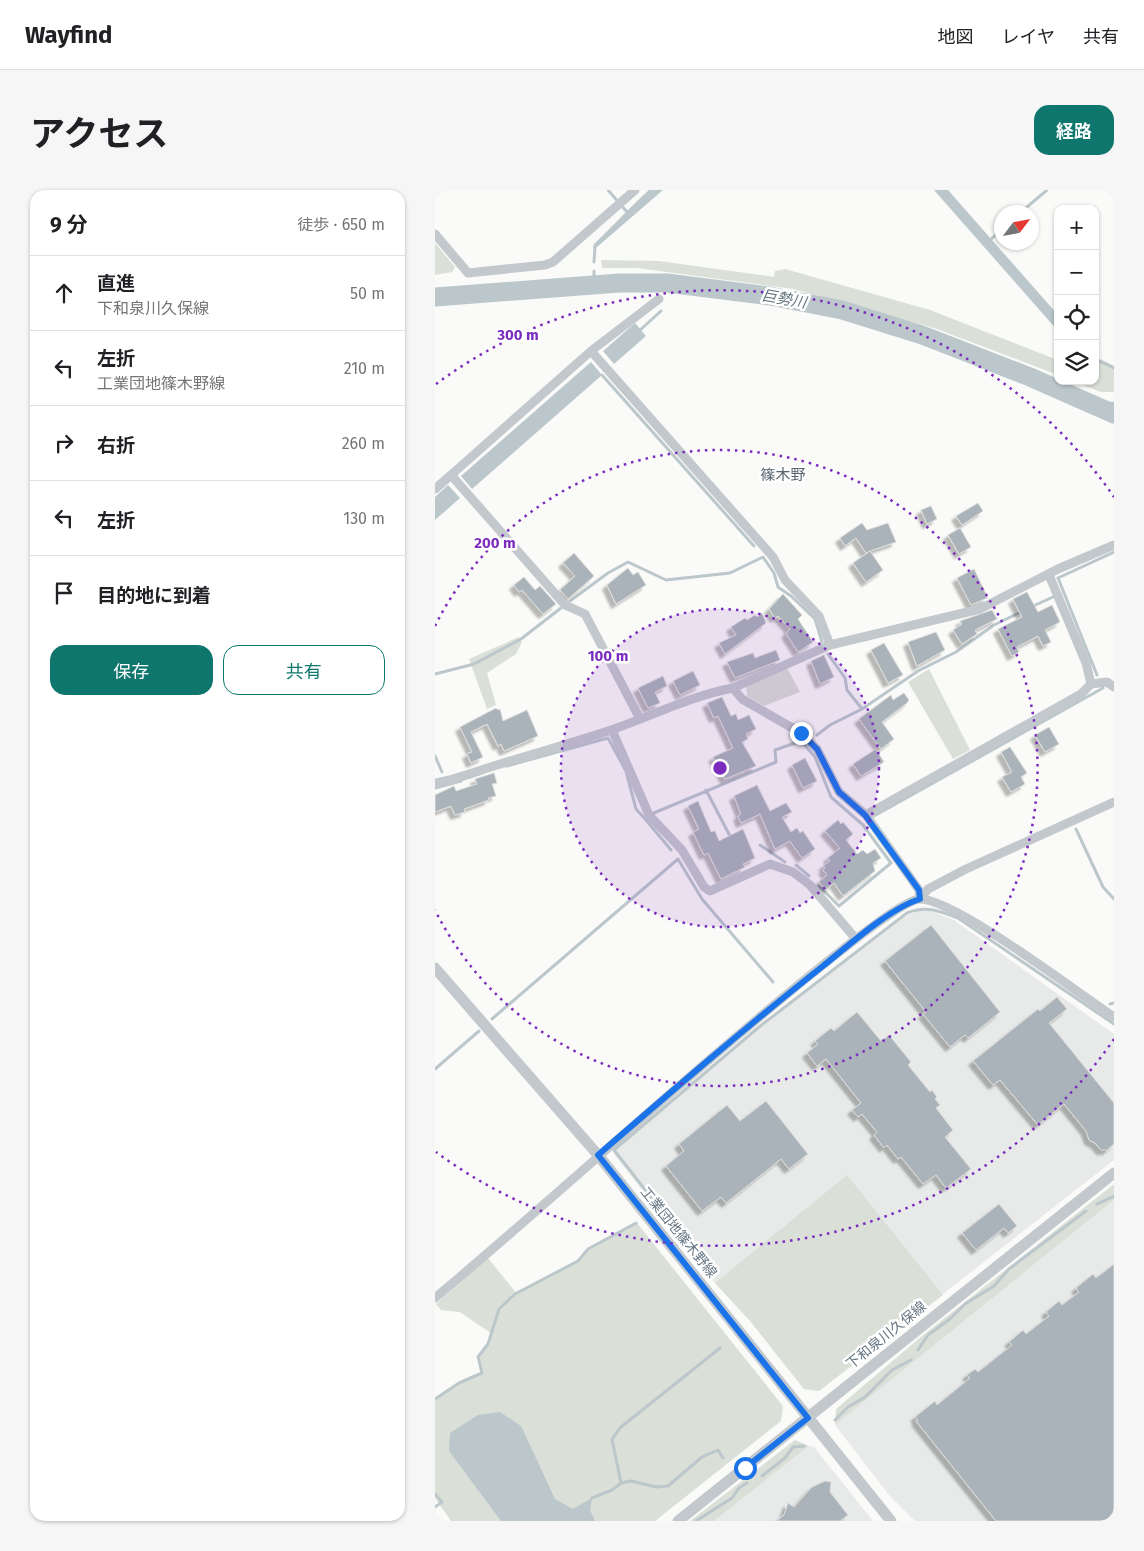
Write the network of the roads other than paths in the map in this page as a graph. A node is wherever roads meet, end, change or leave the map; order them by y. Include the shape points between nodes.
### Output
1 (635, 190) edge
2 (435, 234) edge
3 (659, 299) dead end
4 (591, 351) junction
5 (451, 475) junction
6 (435, 489) edge
7 (1114, 545) edge
8 (1049, 575) junction
9 (830, 645) junction
10 (1091, 684) junction
11 (1114, 687) edge
12 (733, 688) junction
13 (640, 719) junction
14 (612, 730) junction
15 (435, 783) edge
16 (1114, 802) edge
17 (865, 815) junction
18 (920, 899) junction
19 (857, 939) junction
20 (435, 968) edge
21 (1114, 1017) edge
22 (598, 1155) junction
23 (1114, 1173) edge
24 (435, 1298) edge
25 (808, 1418) junction
26 (678, 1521) edge
27 (891, 1521) edge

1 - 2 street via 553,262 545,265 469,273
3 - 4 street
4 - 5 street
4 - 9 street via 773,557 785,580 819,616
5 - 6 street
5 - 13 street via 565,605 585,614
7 - 8 street
8 - 9 street via 980,609
8 - 10 street via 1086,663
9 - 12 street
10 - 11 street via 1107,682
10 - 17 street via 1081,694
12 - 13 street via 709,692
12 - 17 street via 743,699 807,738 817,749 839,792
13 - 14 street
14 - 15 street
14 - 19 street via 643,805 682,850 704,887 710,891 770,864 793,872 810,885
16 - 18 street via 966,869 928,889
17 - 18 street via 919,890
18 - 19 street via 908,902
18 - 21 street via 961,913
19 - 22 street via 740,1032
20 - 22 street, 工業団地篠木野線
22 - 24 street
22 - 25 street, 工業団地篠木野線
23 - 25 street, 下和泉川久保線
25 - 26 street, 下和泉川久保線
25 - 27 street, 工業団地篠木野線

